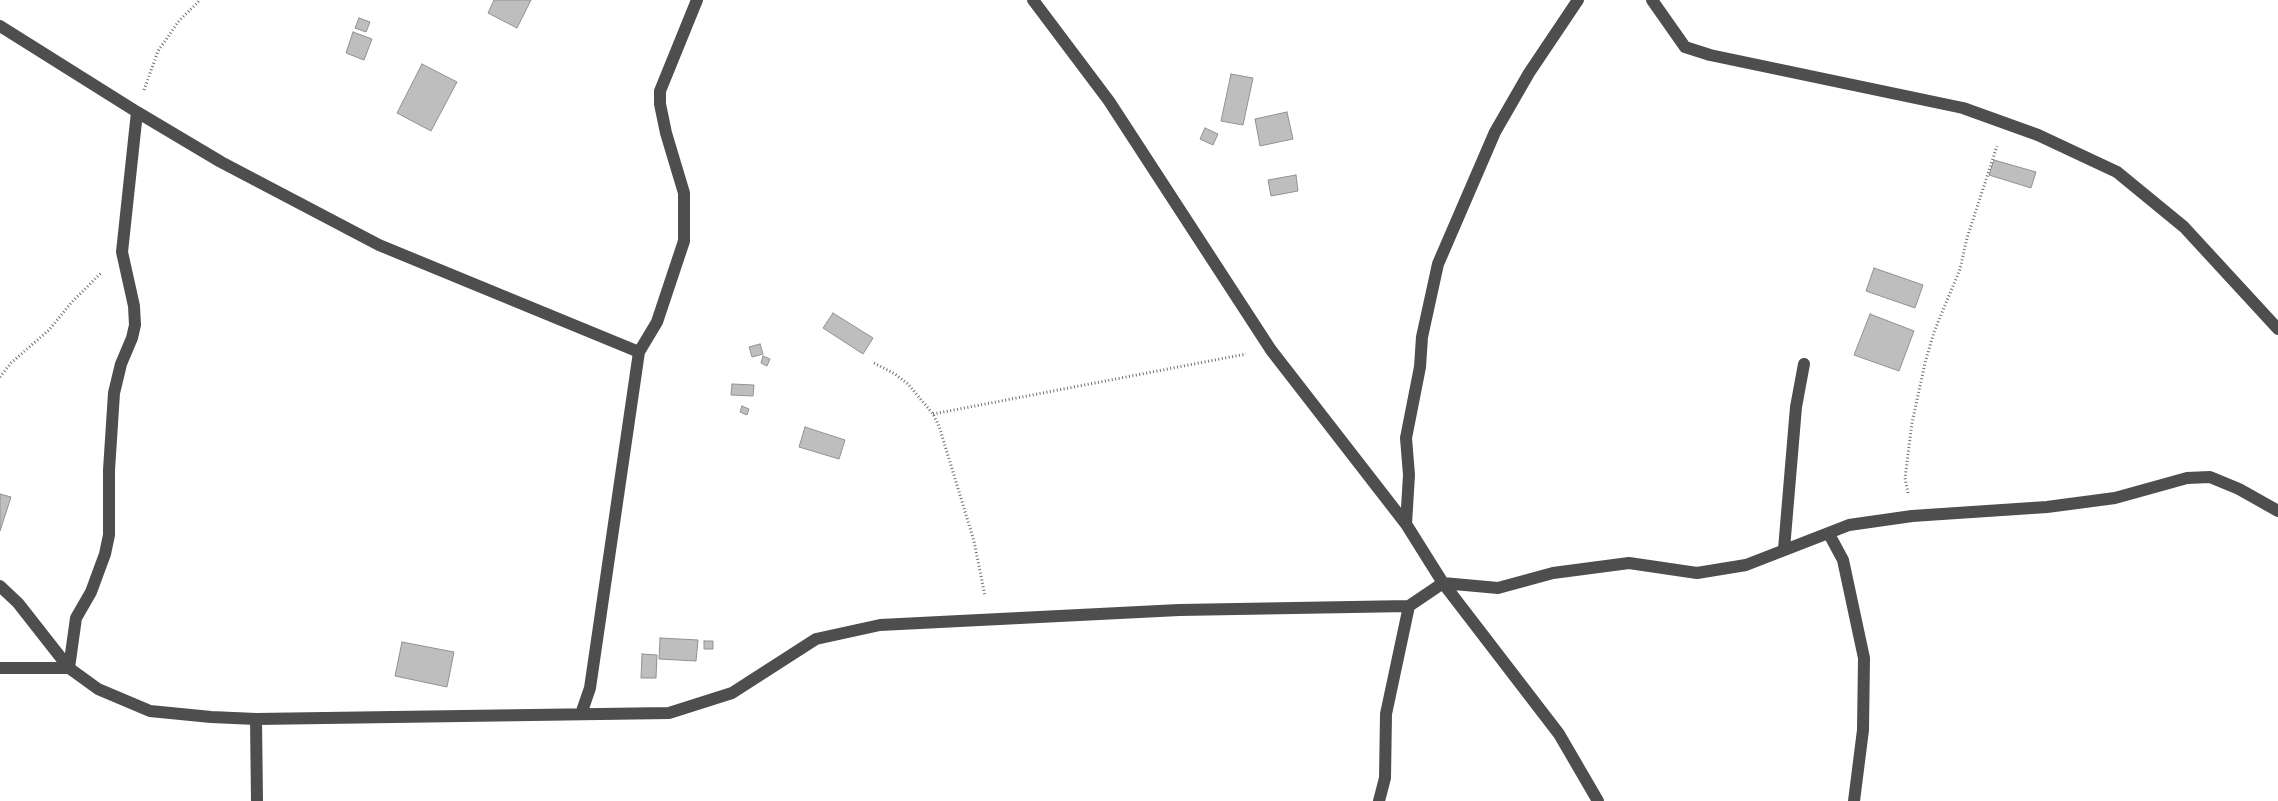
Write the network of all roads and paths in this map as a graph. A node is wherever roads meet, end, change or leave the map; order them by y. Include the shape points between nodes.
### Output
1 (200, 0) edge
2 (697, 0) edge
3 (1033, 0) edge
4 (1578, 0) edge
5 (1652, 0) edge
6 (0, 26) edge
7 (137, 112) junction
8 (2004, 123) junction
9 (122, 252) junction
10 (2278, 329) edge
11 (1271, 350) junction
12 (638, 352) junction
13 (874, 363) dead end
14 (1804, 364) dead end
15 (0, 377) edge
16 (933, 414) junction
17 (2278, 511) edge
18 (1912, 516) junction
19 (1406, 524) junction
20 (1829, 534) junction
21 (1784, 549) junction
22 (1443, 583) junction
23 (0, 586) edge
24 (1409, 606) junction
25 (990, 618) junction
26 (0, 668) edge
27 (69, 668) junction
28 (581, 714) junction
29 (256, 719) junction
30 (257, 801) edge
31 (1379, 801) edge
32 (1598, 801) edge
33 (1854, 801) edge

1 - 7 path via 179,20 158,51
2 - 12 street via 660,91 666,133 684,193 684,241 657,322
3 - 11 street via 1108,101
4 - 19 street via 1529,73 1495,132 1438,264 1422,337 1420,367 1406,438 1409,475
5 - 8 street via 1685,47 1963,108
6 - 7 street
7 - 9 street
7 - 12 street via 221,162 379,245
8 - 10 street via 2038,135 2117,172 2184,227
8 - 18 path via 1960,269 1925,363 1912,422 1905,478
9 - 15 path
9 - 27 street via 136,318 114,393 108,470 108,535 100,570 76,618
11 - 16 path
11 - 19 street
12 - 28 street via 590,688
13 - 16 path via 908,384
14 - 21 street via 1796,407
16 - 25 path via 974,541
17 - 18 street via 2210,477 2186,478 2115,498 2047,507
18 - 20 street via 1849,525
19 - 22 street
20 - 21 street
20 - 33 street via 1843,560 1864,658 1863,730
21 - 22 street via 1746,565 1697,573 1629,563 1553,573 1498,588
22 - 24 street
22 - 32 street via 1559,734
23 - 27 street via 18,603
24 - 25 street via 1179,610
24 - 31 street via 1386,714 1385,778
25 - 28 street via 880,625 816,638 732,693 669,713
26 - 27 street
27 - 29 street via 98,689 150,711
28 - 29 street
29 - 30 street

